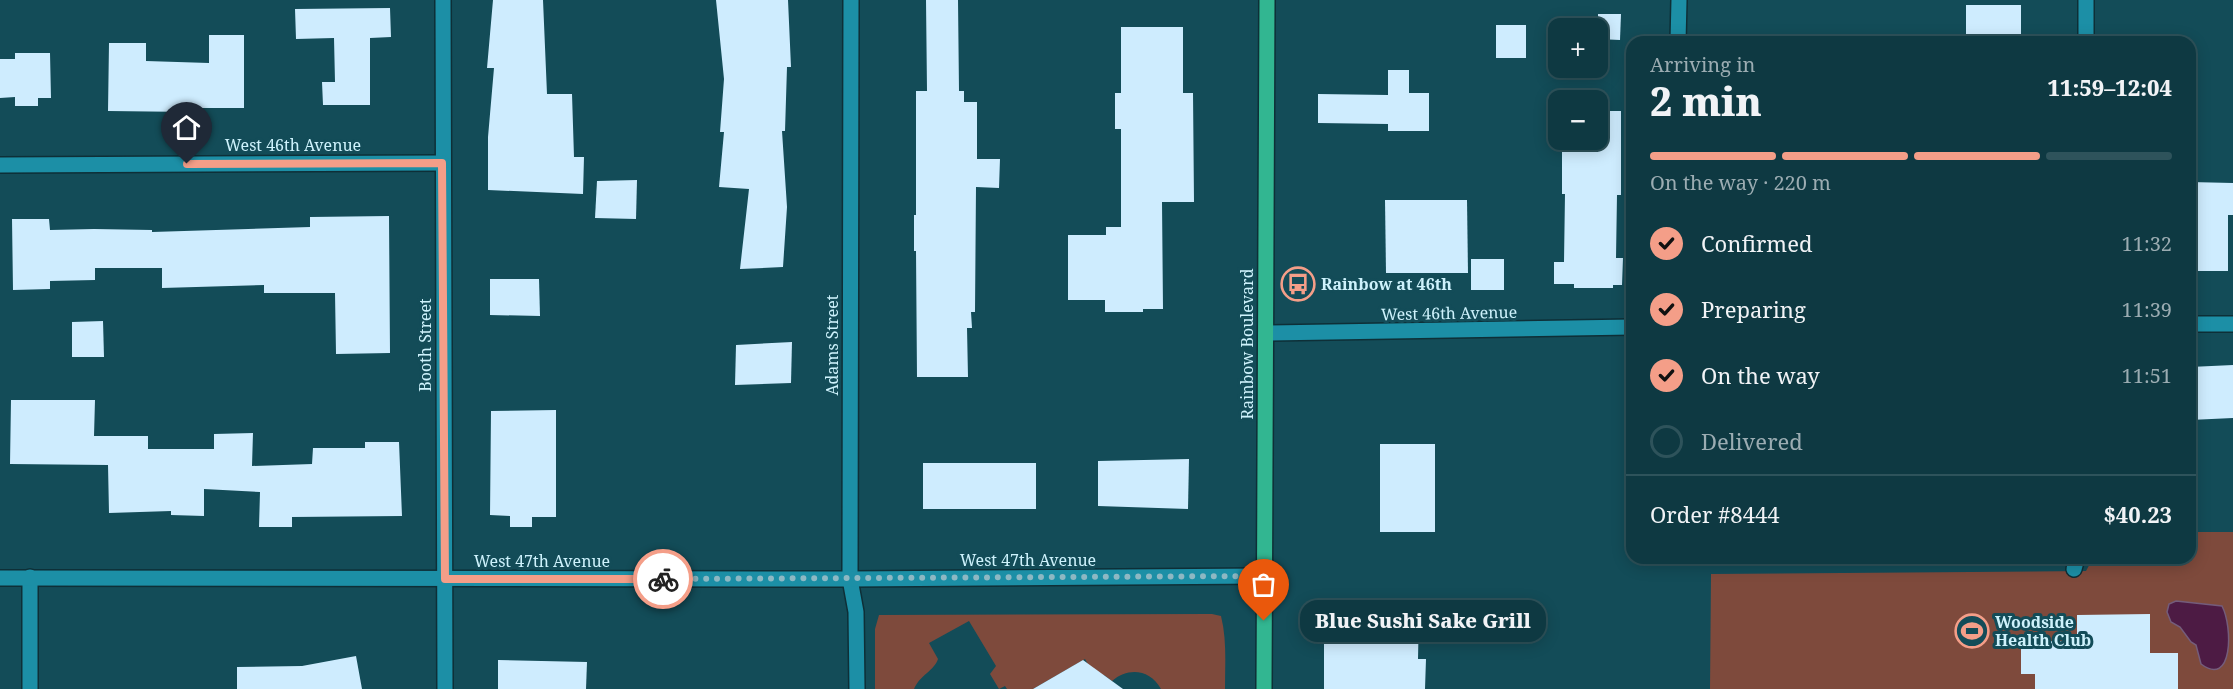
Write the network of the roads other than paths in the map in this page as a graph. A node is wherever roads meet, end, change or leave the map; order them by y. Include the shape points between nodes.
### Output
1 (443, 0) edge
2 (851, 0) edge
3 (1267, 0) edge
4 (1678, 0) edge
5 (2086, 0) edge
6 (1678, 36) edge
7 (2086, 36) edge
8 (442, 163) junction
9 (0, 165) edge
10 (2196, 324) edge
11 (2233, 324) edge
12 (1626, 327) edge
13 (1266, 333) junction
14 (1263, 576) junction
15 (30, 577) junction
16 (0, 578) edge
17 (445, 579) junction
18 (850, 579) junction
19 (30, 689) edge
20 (445, 689) edge
21 (857, 689) edge
22 (1264, 689) edge

1 - 8 street, Booth Street
2 - 18 street, Adams Street
3 - 13 main road, Rainbow Boulevard
4 - 6 street
5 - 7 street
8 - 9 street, West 46th Avenue
8 - 17 street, Booth Street
10 - 11 street
12 - 13 street, West 46th Avenue
13 - 14 main road, Rainbow Boulevard
14 - 18 street, West 47th Avenue
14 - 22 main road, Rainbow Boulevard
15 - 16 street, West 47th Avenue
15 - 17 street, West 47th Avenue
15 - 19 street
17 - 18 street, West 47th Avenue
17 - 20 street, Booth Street
18 - 21 street, Adams Street via 856,612

